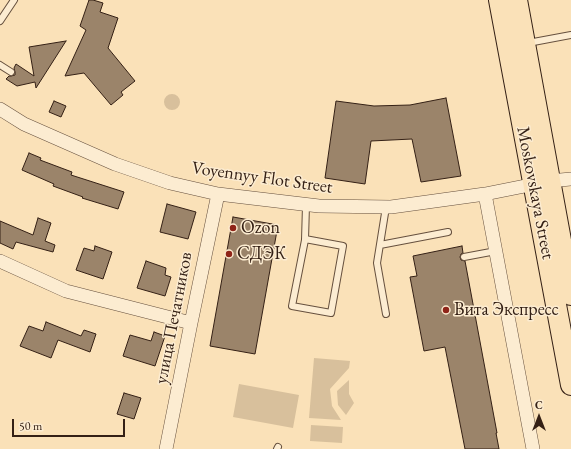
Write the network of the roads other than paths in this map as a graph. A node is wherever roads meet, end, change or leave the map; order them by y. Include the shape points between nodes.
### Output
1 (14, 0) edge
2 (499, 0) edge
3 (517, 0) edge
4 (0, 21) edge
5 (571, 35) edge
6 (525, 44) junction
7 (0, 65) edge
8 (11, 72) dead end
9 (0, 109) edge
10 (571, 179) edge
11 (542, 183) junction
12 (218, 194) junction
13 (485, 194) junction
14 (306, 205) junction
15 (386, 207) junction
16 (448, 232) dead end
17 (305, 239) junction
18 (380, 245) junction
19 (496, 251) junction
20 (464, 257) dead end
21 (0, 261) edge
22 (571, 295) edge
23 (386, 314) dead end
24 (191, 323) junction
25 (571, 385) edge
26 (166, 449) edge
27 (533, 449) edge

1 - 4 lane
2 - 11 main road, Moskovskaya Street
3 - 6 main road
5 - 6 lane
6 - 11 main road
7 - 8 lane
9 - 12 street, Voyennyy Flot Street via 24,124 116,164 170,183
10 - 11 street, Voyennyy Flot Street
11 - 13 street, Voyennyy Flot Street
11 - 22 main road
11 - 25 main road, Moskovskaya Street
12 - 14 street, Voyennyy Flot Street
12 - 24 street, улица Печатников
13 - 15 street, Voyennyy Flot Street
13 - 19 street
14 - 15 street, Voyennyy Flot Street
14 - 17 lane
15 - 18 lane
16 - 18 lane
17 - 17 lane via 292,306 331,313 343,246
18 - 23 lane via 377,263
19 - 20 lane
19 - 27 street
21 - 24 street via 66,291
24 - 26 street, улица Печатников

